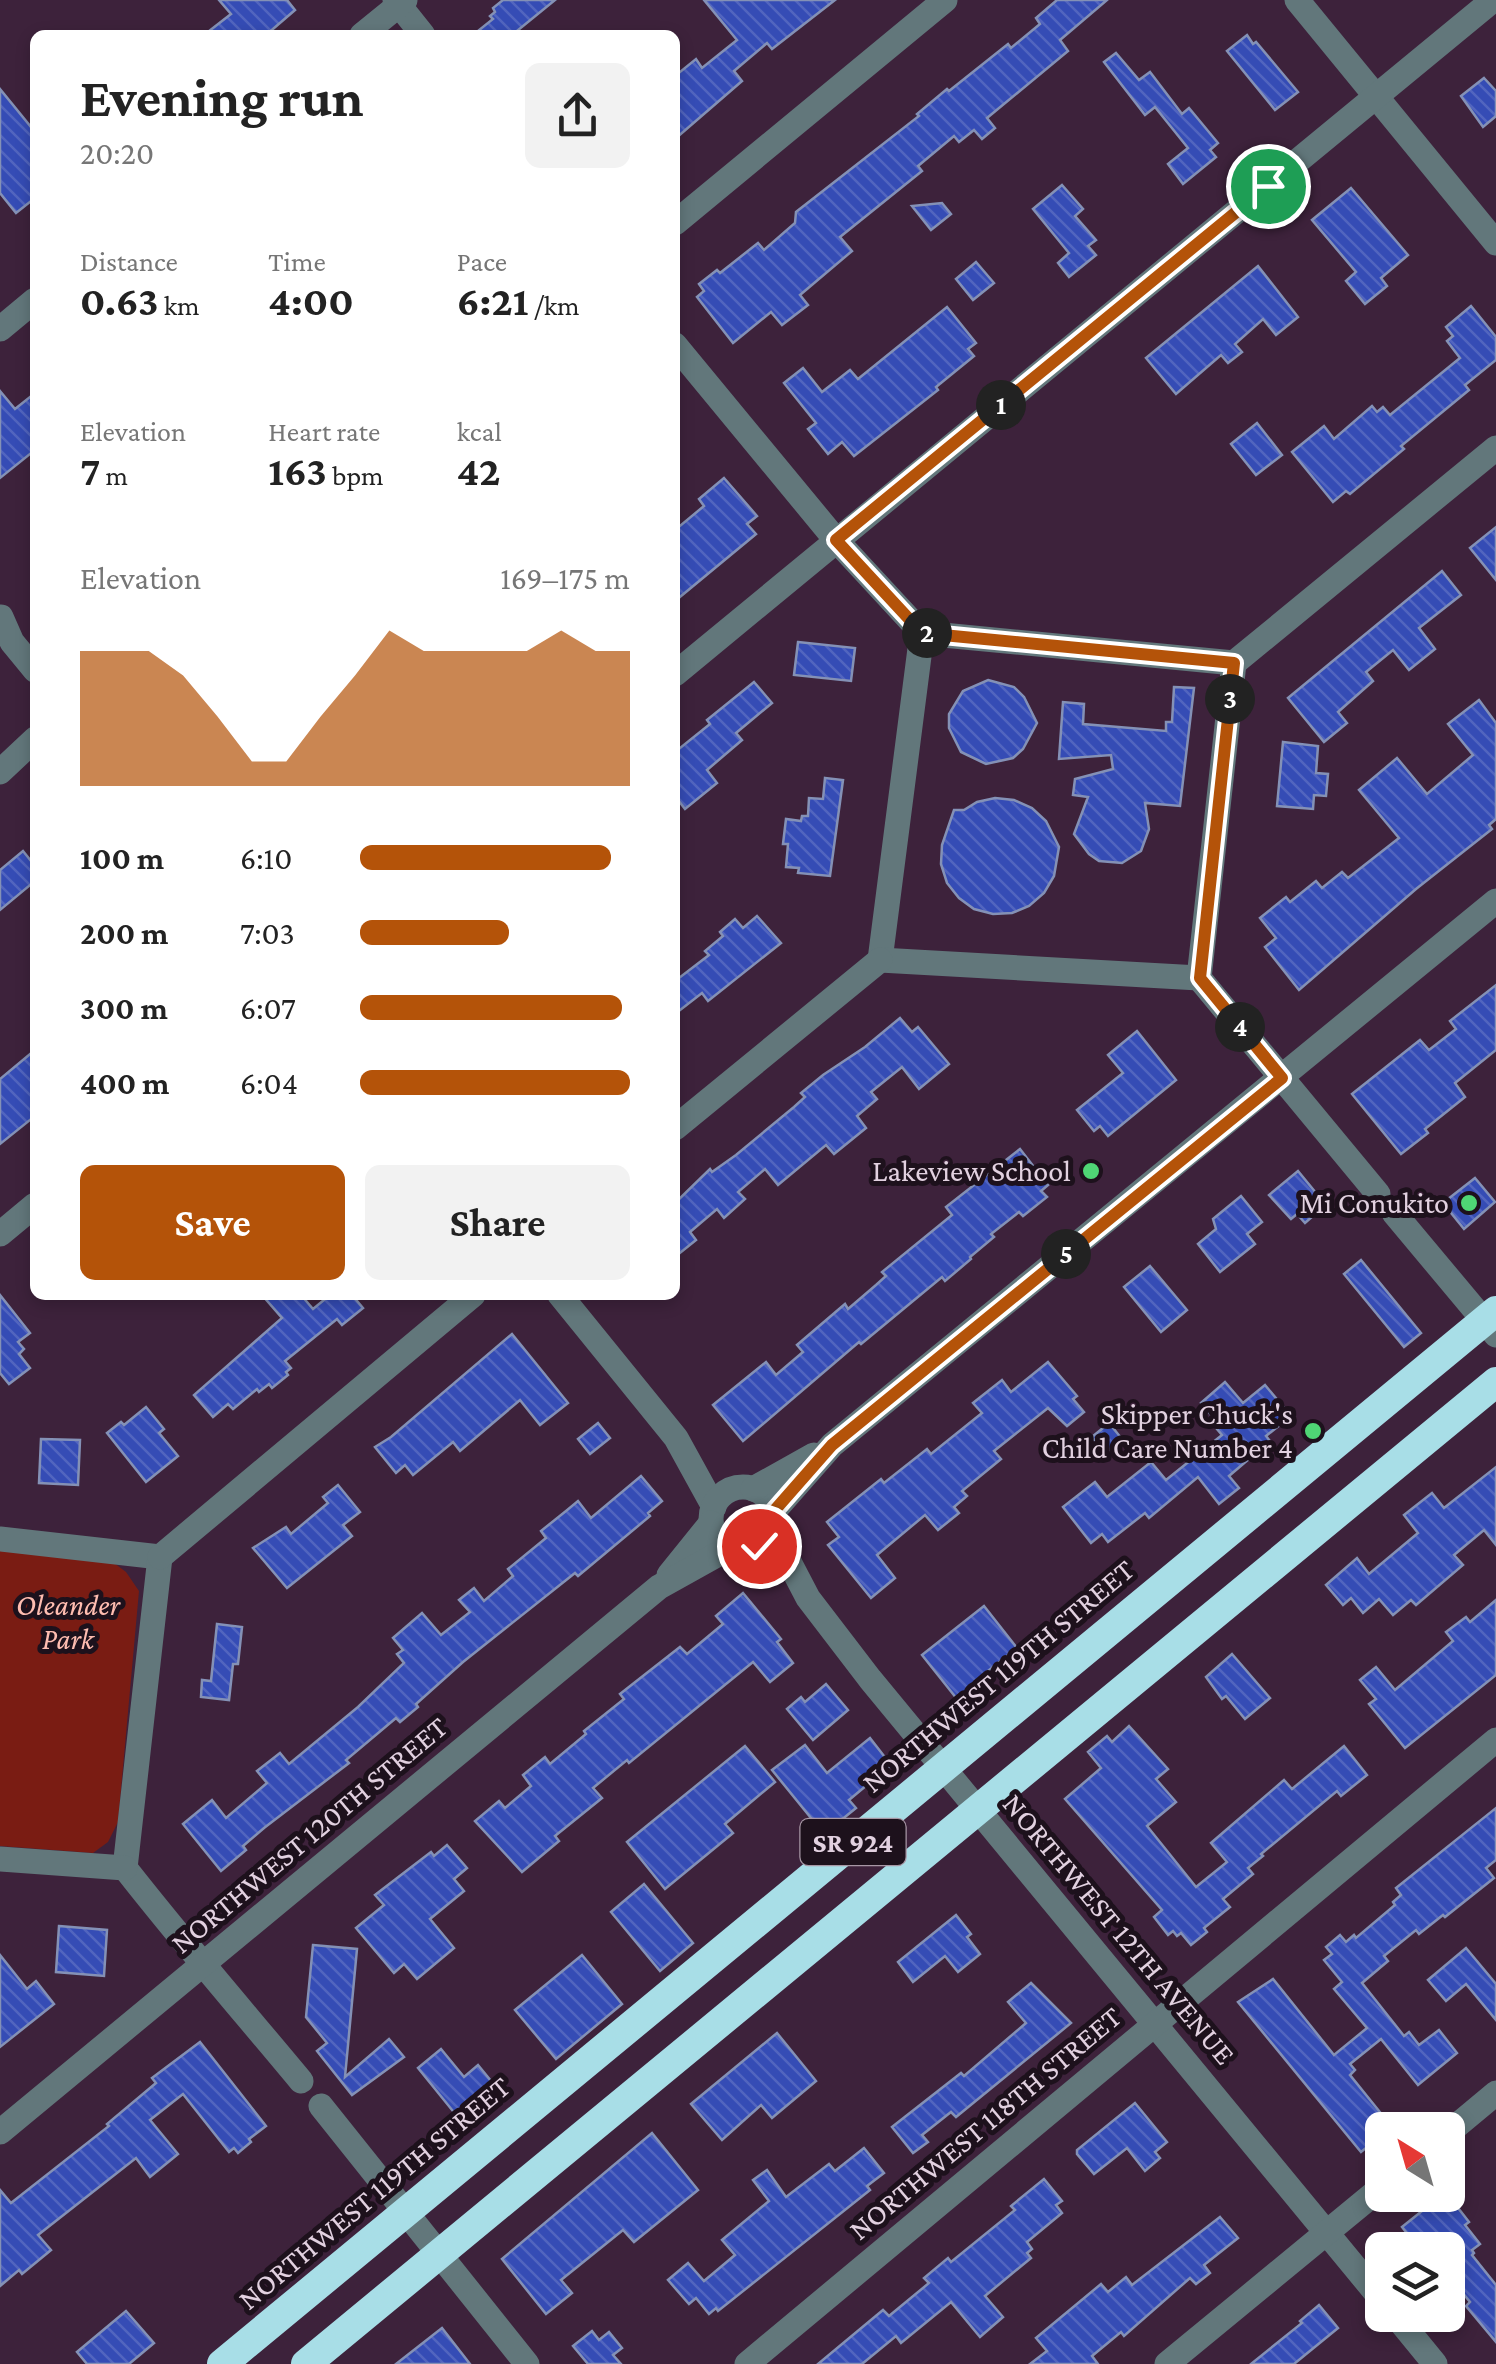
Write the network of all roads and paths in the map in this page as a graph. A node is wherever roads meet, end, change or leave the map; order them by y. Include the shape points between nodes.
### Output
1 (946, 0) edge
2 (1297, 0) edge
3 (1493, 0) edge
4 (400, 2) edge
5 (368, 30) edge
6 (420, 30) edge
7 (1375, 98) junction
8 (680, 219) edge
9 (1496, 243) edge
10 (30, 304) edge
11 (0, 329) edge
12 (680, 350) edge
13 (1496, 448) edge
14 (836, 540) junction
15 (1, 616) edge
16 (922, 633) junction
17 (30, 642) edge
18 (1234, 663) junction
19 (30, 664) edge
20 (680, 670) edge
21 (30, 745) edge
22 (30, 765) edge
23 (0, 772) edge
24 (0, 786) edge
25 (1496, 901) edge
26 (880, 960) junction
27 (1200, 978) junction
28 (1282, 1078) junction
29 (680, 1124) edge
30 (30, 1209) edge
31 (0, 1234) edge
32 (466, 1300) edge
33 (564, 1300) edge
34 (1492, 1322) edge
35 (1496, 1382) edge
36 (676, 1438) junction
37 (832, 1445) junction
38 (745, 1489) junction
39 (712, 1515) junction
40 (773, 1521) junction
41 (0, 1539) edge
42 (739, 1549) junction
43 (160, 1557) junction
44 (660, 1587) junction
45 (808, 1598) junction
46 (1496, 1740) edge
47 (943, 1766) junction
48 (979, 1811) junction
49 (0, 1859) edge
50 (125, 1868) junction
51 (202, 1966) junction
52 (1155, 2023) junction
53 (301, 2081) dead end
54 (1496, 2092) edge
55 (321, 2106) dead end
56 (1465, 2118) edge
57 (0, 2132) edge
58 (1365, 2201) edge
59 (407, 2211) junction
60 (1327, 2233) junction
61 (439, 2254) junction
62 (1365, 2279) edge
63 (1408, 2332) edge
64 (222, 2364) edge
65 (306, 2364) edge
66 (527, 2364) edge
67 (746, 2364) edge
68 (1167, 2364) edge
69 (1435, 2364) edge

1 - 8 street
2 - 7 street
3 - 7 street
4 - 5 street
4 - 6 street
7 - 9 street
7 - 14 street
10 - 11 street
12 - 14 street
13 - 18 street
14 - 16 street
14 - 20 street
15 - 17 street
15 - 19 street
16 - 18 street
16 - 26 street
18 - 27 street
21 - 23 street
22 - 24 street
25 - 28 street
26 - 27 street
26 - 29 street
27 - 28 street
28 - 34 street
28 - 37 street
30 - 31 street
32 - 43 street
33 - 36 street
34 - 47 highway, NORTHWEST 119TH STREET / SR 924
35 - 48 highway, SR 924
36 - 38 street
36 - 39 street
37 - 38 street
37 - 40 street
38 - 39 street via 723,1494
38 - 40 street via 762,1494
39 - 42 street via 720,1542
39 - 44 street, NORTHWEST 120TH STREET
40 - 42 street via 767,1540
40 - 45 street, NORTHWEST 12TH AVENUE
41 - 43 street
42 - 44 street, NORTHWEST 120TH STREET
42 - 45 street, NORTHWEST 12TH AVENUE
43 - 50 street
44 - 51 street, NORTHWEST 120TH STREET
45 - 47 street, NORTHWEST 12TH AVENUE
46 - 52 street, NORTHWEST 118TH STREET
47 - 48 street, NORTHWEST 12TH AVENUE
47 - 59 highway, NORTHWEST 119TH STREET / SR 924
48 - 52 street, NORTHWEST 12TH AVENUE
48 - 61 highway, SR 924
49 - 50 street
50 - 51 street
51 - 53 street
51 - 57 street, NORTHWEST 120TH STREET
52 - 60 street, NORTHWEST 12TH AVENUE
52 - 67 street, NORTHWEST 118TH STREET
54 - 56 street
55 - 59 street
58 - 60 street
59 - 61 street
59 - 64 highway, NORTHWEST 119TH STREET / SR 924
60 - 62 street, NORTHWEST 12TH AVENUE
60 - 68 street
61 - 65 highway, SR 924
61 - 66 street
63 - 69 street

